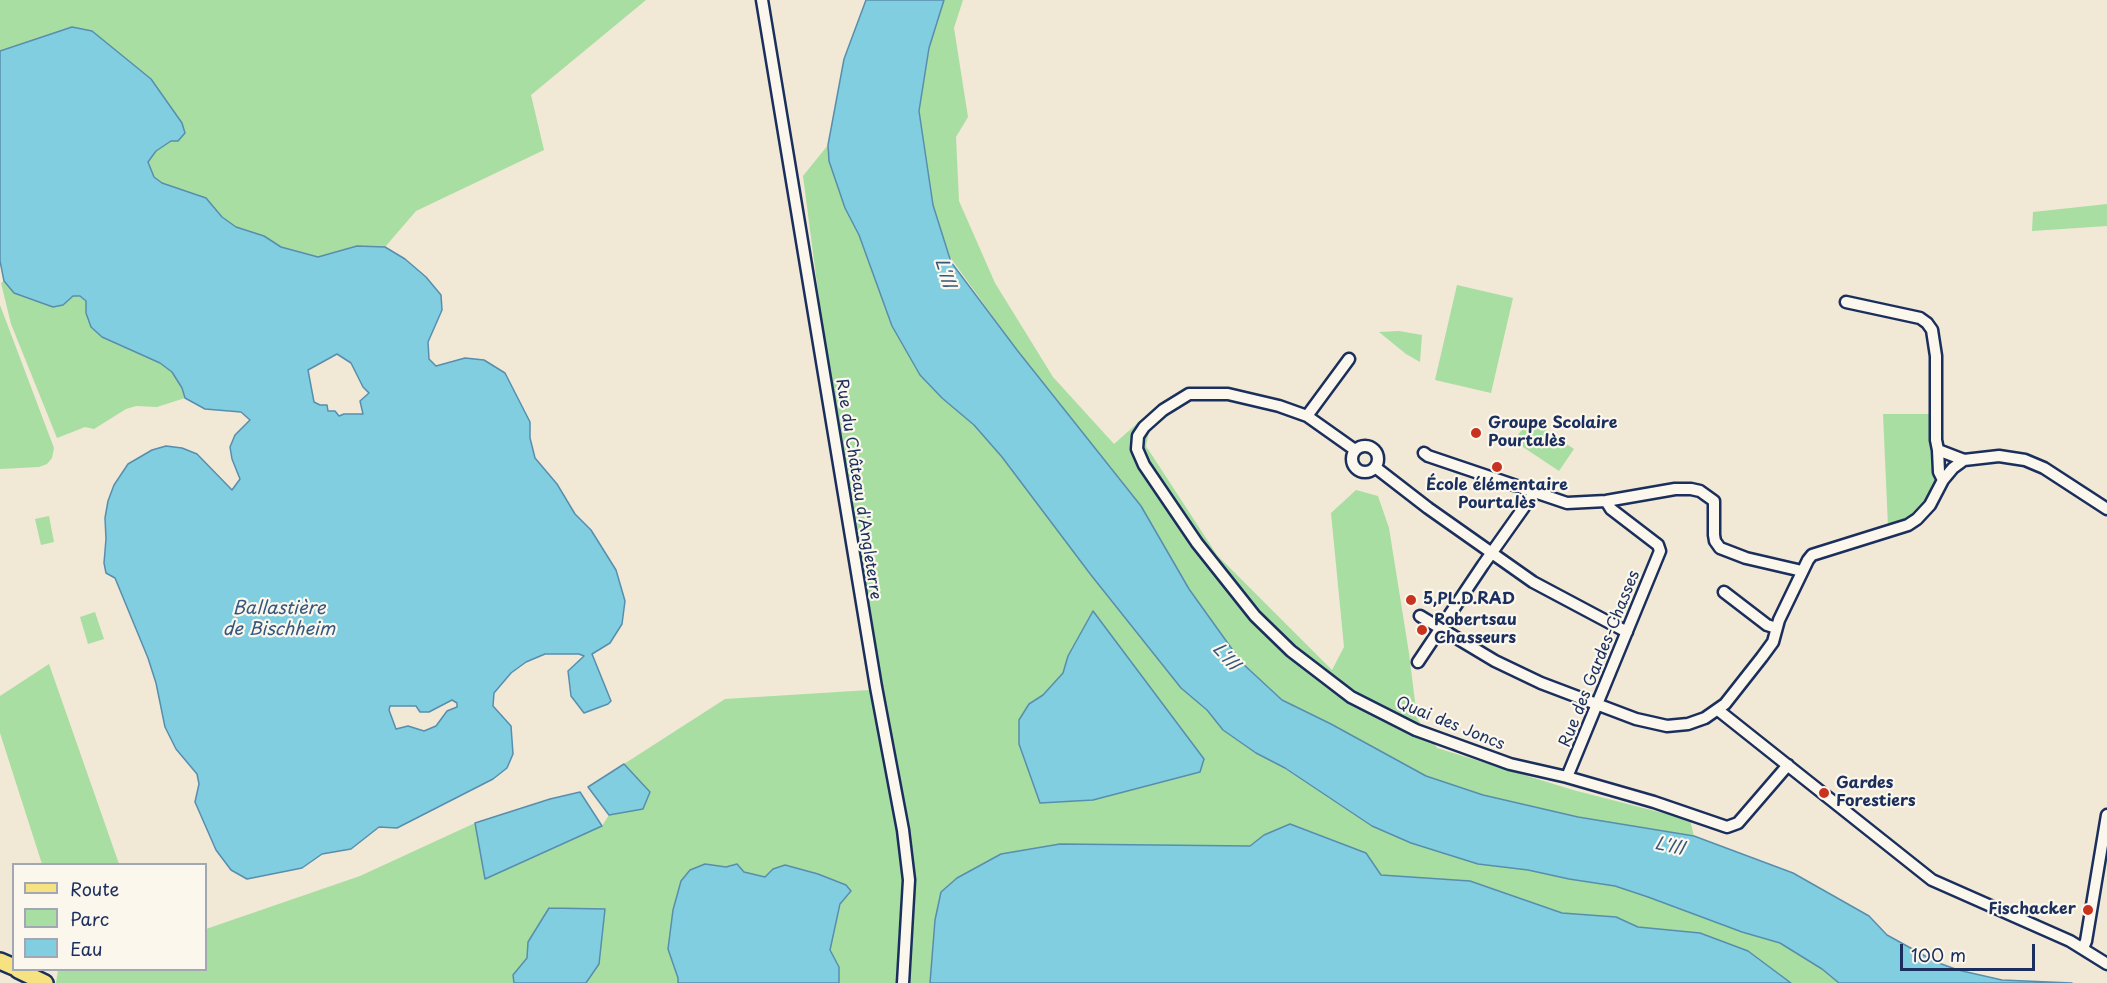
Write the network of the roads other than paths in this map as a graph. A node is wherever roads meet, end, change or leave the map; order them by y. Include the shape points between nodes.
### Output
1 (762, 0) edge
2 (1846, 302) dead end
3 (1349, 359) dead end
4 (1307, 416) junction
5 (1355, 450) junction
6 (1938, 450) junction
7 (1424, 453) dead end
8 (1964, 460) junction
9 (1375, 467) junction
10 (1943, 480) junction
11 (1534, 493) junction
12 (1606, 501) junction
13 (2107, 509) edge
14 (1491, 553) junction
15 (1802, 571) junction
16 (1724, 592) dead end
17 (1420, 616) dead end
18 (1439, 628) junction
19 (1776, 628) junction
20 (1627, 632) junction
21 (1418, 662) dead end
22 (1598, 704) junction
23 (1718, 710) junction
24 (1788, 765) junction
25 (1567, 777) junction
26 (2107, 815) edge
27 (2083, 948) junction
28 (2107, 964) edge
29 (22, 971) edge
30 (45, 983) edge
31 (903, 983) edge

1 - 31 street, Rue du Château d'Angleterre via 903,830 909,880
2 - 6 street via 1920,318 1927,323 1935,343
3 - 4 street
4 - 5 street
4 - 25 street, Quai des Joncs via 1228,394 1189,394 1144,427 1137,449 1197,543 1255,616 1291,651 1351,697 1416,730 1510,764
5 - 9 street via 1362,446 1373,449 1377,456
5 - 9 street via 1352,462 1357,468 1368,471
6 - 8 street
6 - 10 street
7 - 11 street
8 - 10 street
8 - 13 street via 1999,456 2025,460
9 - 14 street
10 - 15 street via 1930,505 1908,525 1812,555
11 - 12 street via 1568,503
11 - 14 street
12 - 15 street via 1675,489 1700,491 1714,501 1714,535 1720,548
12 - 20 street, Rue des Gardes-Chasses via 1658,545 1660,551
14 - 18 street
14 - 20 street via 1533,582
15 - 19 street
16 - 19 street
17 - 18 street
18 - 21 street
18 - 22 street via 1541,683
19 - 23 street via 1773,642
20 - 22 street, Rue des Gardes-Chasses
22 - 23 street via 1667,726 1688,724
22 - 25 street, Rue des Gardes-Chasses
23 - 24 street
24 - 25 street, Quai des Joncs via 1738,823 1727,827
24 - 27 street via 1932,880
26 - 27 street
27 - 28 street
29 - 30 main road

